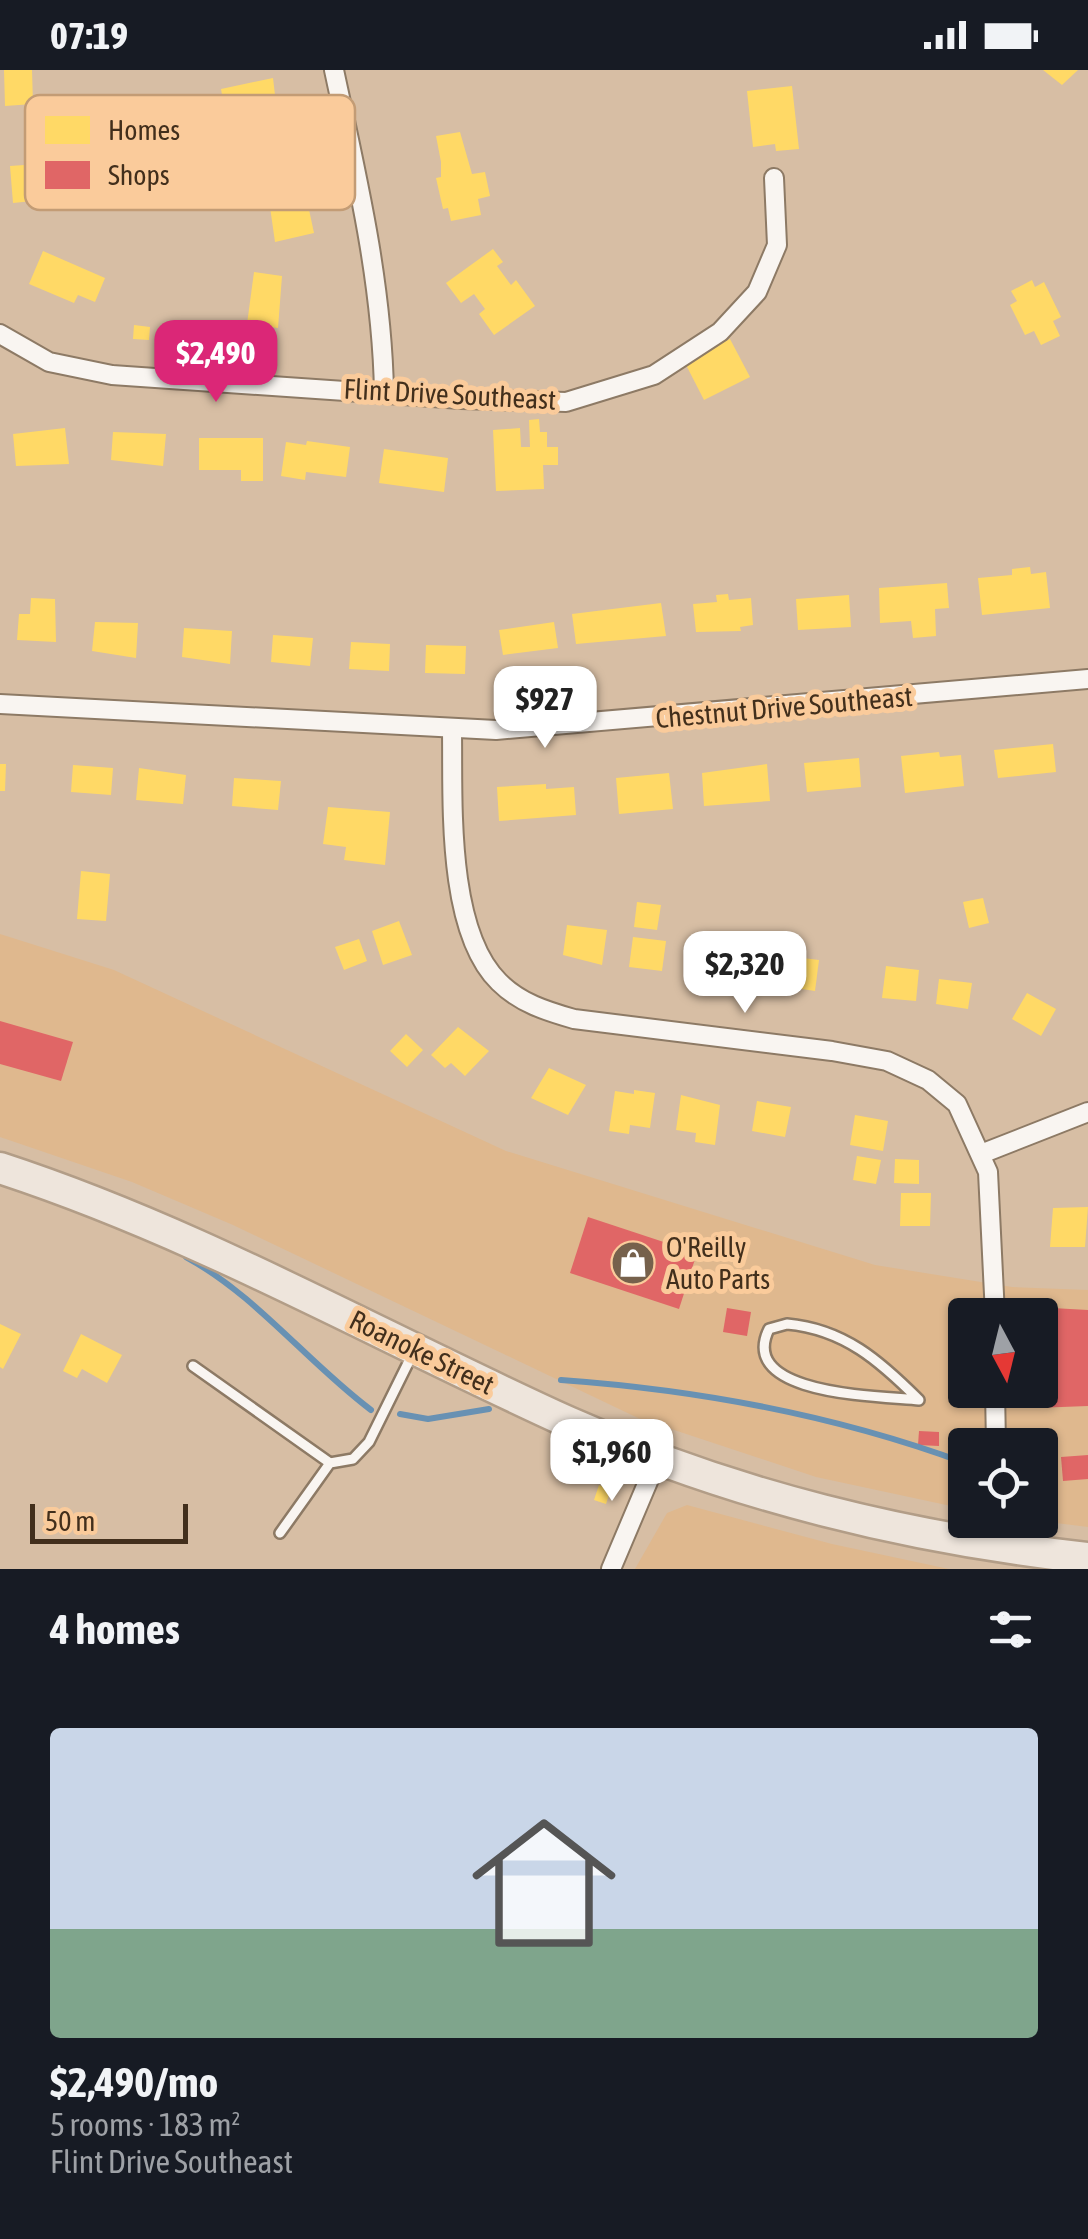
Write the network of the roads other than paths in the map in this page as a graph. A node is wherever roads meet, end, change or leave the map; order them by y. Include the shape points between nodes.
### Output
1 (334, 70) edge
2 (339, 95) edge
3 (355, 167) edge
4 (774, 178) dead end
5 (0, 334) edge
6 (384, 392) junction
7 (1088, 679) edge
8 (0, 704) edge
9 (452, 730) junction
10 (1088, 1112) edge
11 (982, 1154) junction
12 (0, 1168) edge
13 (994, 1298) edge
14 (415, 1348) junction
15 (193, 1366) dead end
16 (919, 1400) joint
17 (658, 1458) junction
18 (330, 1463) junction
19 (948, 1528) edge
20 (280, 1532) dead end
21 (1016, 1538) edge
22 (1088, 1558) edge
23 (611, 1569) edge

1 - 2 street
3 - 6 street via 369,232
4 - 6 street, Flint Drive Southeast via 777,246 756,292 720,332 654,376 566,402
5 - 6 street, Flint Drive Southeast via 50,362 112,375
7 - 9 street, Chestnut Drive Southeast via 570,726
8 - 9 street, Chestnut Drive Southeast
9 - 11 street via 460,882 474,942 498,981 532,1006 574,1019 887,1062 928,1080 957,1104
10 - 11 street
11 - 13 street via 992,1213
12 - 14 main road, Roanoke Street via 157,1224
14 - 17 main road, Roanoke Street
14 - 18 lane via 369,1442 353,1459
15 - 18 lane
16 - 16 lane via 799,1384 767,1362 763,1342 769,1329 786,1324 848,1340
17 - 19 main road, Roanoke Street via 851,1518
17 - 23 street
18 - 20 lane
21 - 22 main road, Roanoke Street

